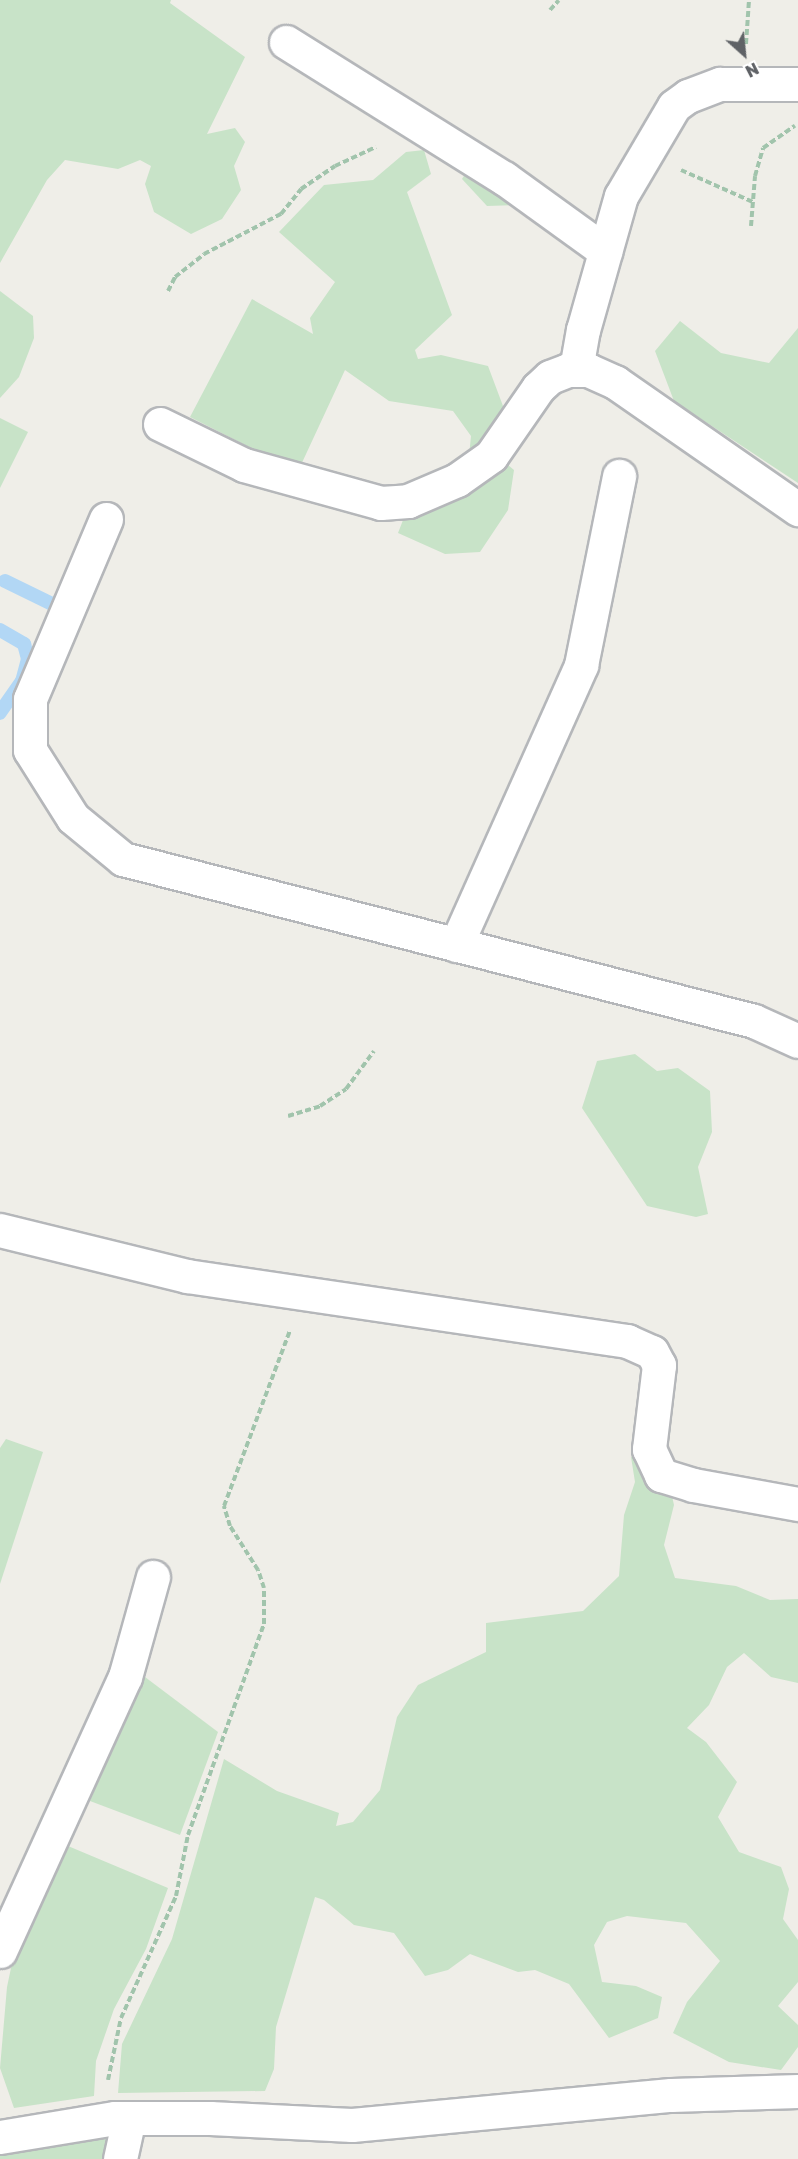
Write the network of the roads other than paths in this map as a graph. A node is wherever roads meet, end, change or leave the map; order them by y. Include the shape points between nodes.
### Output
1 (286, 42) dead end
2 (798, 84) edge
3 (605, 251) junction
4 (576, 369) junction
5 (160, 424) dead end
6 (619, 476) dead end
7 (798, 509) edge
8 (106, 519) dead end
9 (456, 945) junction
10 (798, 1041) edge
11 (0, 1230) edge
12 (798, 1504) edge
13 (153, 1577) dead end
14 (0, 1951) edge
15 (798, 2091) edge
16 (122, 2118) junction
17 (4, 2128) edge
18 (120, 2159) edge

1 - 3 street via 504,178
2 - 3 street via 720,84 674,106 621,195
3 - 4 street
4 - 5 street via 558,372 538,388 504,441 472,471 408,501 381,503 244,465
4 - 7 street via 615,382
6 - 9 street via 581,665
8 - 9 street via 30,699 30,750 73,818 123,859
9 - 10 street via 754,1021
11 - 12 street via 187,1276 627,1341 652,1352 659,1365 650,1449 661,1475 693,1485
13 - 14 street via 125,1677
15 - 16 street via 671,2095 352,2125
16 - 17 street
16 - 18 street

